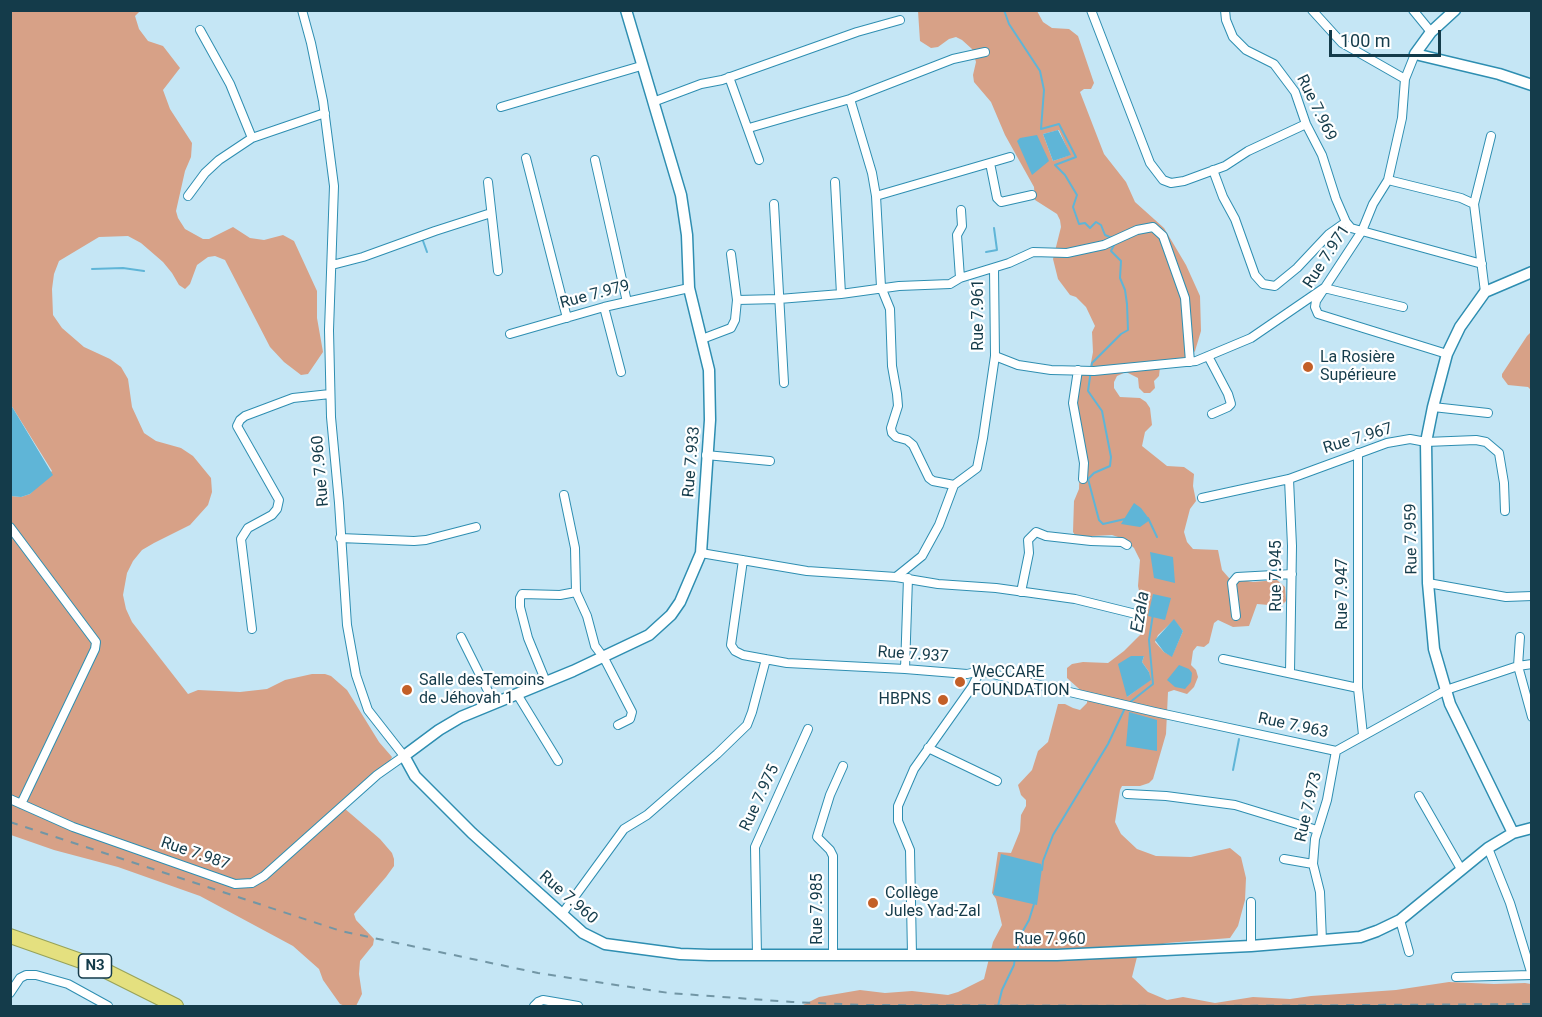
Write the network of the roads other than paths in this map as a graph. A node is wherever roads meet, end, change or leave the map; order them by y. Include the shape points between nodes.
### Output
1 (302, 10) edge
2 (626, 10) edge
3 (1225, 10) edge
4 (1312, 10) edge
5 (1413, 10) edge
6 (1455, 10) edge
7 (1092, 11) edge
8 (900, 20) dead end
9 (200, 30) dead end
10 (1431, 32) junction
11 (985, 52) dead end
12 (1415, 54) junction
13 (641, 66) junction
14 (729, 77) junction
15 (1405, 80) junction
16 (1532, 85) edge
17 (850, 99) junction
18 (653, 102) junction
19 (501, 107) dead end
20 (325, 114) junction
21 (1306, 124) junction
22 (749, 128) junction
23 (1491, 136) dead end
24 (252, 138) junction
25 (1010, 157) dead end
26 (526, 158) dead end
27 (595, 160) dead end
28 (759, 160) dead end
29 (990, 163) junction
30 (1213, 170) junction
31 (1388, 180) junction
32 (488, 182) dead end
33 (835, 182) dead end
34 (188, 195) dead end
35 (1032, 195) dead end
36 (876, 196) junction
37 (774, 204) dead end
38 (1474, 204) junction
39 (962, 210) dead end
40 (491, 213) junction
41 (1346, 222) junction
42 (1362, 231) junction
43 (731, 254) dead end
44 (1482, 264) junction
45 (332, 265) junction
46 (994, 269) junction
47 (498, 271) dead end
48 (1532, 272) edge
49 (960, 278) junction
50 (882, 287) junction
51 (688, 288) junction
52 (1324, 288) junction
53 (1485, 292) junction
54 (841, 294) junction
55 (779, 299) junction
56 (737, 300) junction
57 (627, 302) junction
58 (604, 307) junction
59 (1403, 307) dead end
60 (567, 318) junction
61 (510, 334) dead end
62 (702, 339) junction
63 (1447, 354) junction
64 (995, 356) junction
65 (1208, 356) junction
66 (1190, 362) junction
67 (1078, 370) junction
68 (621, 372) dead end
69 (784, 383) dead end
70 (330, 394) junction
71 (1433, 407) junction
72 (1488, 413) dead end
73 (1212, 414) dead end
74 (1426, 441) junction
75 (1358, 453) junction
76 (706, 455) junction
77 (770, 461) dead end
78 (1083, 479) dead end
79 (1289, 479) junction
80 (954, 485) junction
81 (564, 495) dead end
82 (1202, 498) dead end
83 (1505, 511) dead end
84 (10, 527) edge
85 (476, 528) dead end
86 (340, 538) junction
87 (1127, 545) dead end
88 (701, 553) junction
89 (743, 560) junction
90 (1292, 574) junction
91 (896, 577) junction
92 (908, 579) junction
93 (1428, 583) junction
94 (576, 592) junction
95 (1021, 592) junction
96 (1532, 596) edge
97 (1140, 615) dead end
98 (1236, 616) dead end
99 (252, 629) dead end
100 (460, 637) dead end
101 (1520, 638) dead end
102 (604, 658) junction
103 (766, 659) junction
104 (1223, 660) dead end
105 (1532, 664) edge
106 (1518, 666) junction
107 (905, 669) junction
108 (980, 671) junction
109 (1290, 672) junction
110 (546, 682) junction
111 (1358, 688) junction
112 (1446, 690) junction
113 (517, 694) junction
114 (494, 703) junction
115 (1155, 712) joint
116 (1532, 717) edge
117 (618, 725) dead end
118 (808, 729) dead end
119 (1363, 735) junction
120 (928, 748) junction
121 (1336, 751) junction
122 (404, 756) junction
123 (558, 761) dead end
124 (843, 766) dead end
125 (997, 781) dead end
126 (1127, 794) dead end
127 (1419, 796) dead end
128 (10, 799) edge
129 (21, 804) junction
130 (1532, 828) edge
131 (1317, 830) junction
132 (1513, 833) junction
133 (1488, 848) junction
134 (1284, 859) dead end
135 (1313, 864) junction
136 (1461, 869) junction
137 (1251, 902) dead end
138 (562, 914) junction
139 (1400, 920) junction
140 (10, 936) edge
141 (1322, 941) junction
142 (1251, 946) junction
143 (1409, 952) dead end
144 (833, 954) junction
145 (757, 955) junction
146 (912, 955) junction
147 (1531, 975) edge
148 (1456, 977) dead end
149 (10, 993) edge
150 (108, 1006) edge
151 (176, 1006) edge
152 (534, 1006) edge
153 (578, 1006) edge

1 - 20 street, Rue 7.960
2 - 13 street, Rue 7.933
3 - 21 street, Rue 7.969 via 1233,37 1246,50 1274,64 1290,84
4 - 15 street via 1342,43
5 - 10 street
6 - 10 street
7 - 30 street via 1156,174 1171,183
8 - 14 street
9 - 24 street via 230,84
10 - 12 street
11 - 17 street via 952,59
12 - 15 street, Rue 7.971
12 - 16 street
13 - 18 street, Rue 7.933
13 - 19 street
14 - 18 street
14 - 22 street
15 - 31 street, Rue 7.971 via 1402,118
17 - 22 street
17 - 36 street
18 - 51 street, Rue 7.933 via 682,204
20 - 24 street
20 - 45 street, Rue 7.960 via 334,186
21 - 30 street
21 - 41 street, Rue 7.969 via 1322,155
22 - 28 street
23 - 38 street
24 - 34 street via 219,160
25 - 29 street
26 - 60 street
27 - 57 street
29 - 35 street via 1001,202
29 - 36 street
30 - 41 street via 1263,284 1275,286
31 - 38 street
31 - 42 street, Rue 7.971
32 - 40 street
33 - 54 street
36 - 50 street
37 - 55 street
38 - 44 street
39 - 49 street via 962,226 957,235
40 - 45 street
40 - 47 street
41 - 42 street
42 - 44 street
42 - 52 street, Rue 7.971
43 - 56 street
44 - 53 street
45 - 70 street, Rue 7.960
46 - 49 street, Rue 7.961
46 - 64 street, Rue 7.961
46 - 66 street via 1033,252 1067,253 1104,245 1153,227 1163,236 1185,298
48 - 53 street
49 - 50 street, Rue 7.961 via 950,284
50 - 54 street, Rue 7.961
50 - 80 street via 890,309 898,406 892,433 913,445 929,478
51 - 57 street, Rue 7.979
51 - 62 street, Rue 7.933
52 - 59 street
52 - 63 street, Rue 7.971 via 1316,301 1318,314
52 - 65 street via 1251,338
53 - 63 street, Rue 7.959 via 1460,327
54 - 55 street, Rue 7.961
55 - 56 street, Rue 7.961
55 - 69 street
56 - 62 street via 731,328
57 - 58 street, Rue 7.979
58 - 60 street, Rue 7.979
58 - 68 street
60 - 61 street, Rue 7.979
62 - 76 street, Rue 7.933 via 711,398
63 - 71 street, Rue 7.959
64 - 67 street via 1051,370
64 - 80 street, Rue 7.961 via 977,468
65 - 66 street
65 - 73 street via 1231,404
66 - 67 street
67 - 78 street via 1073,403 1084,463
70 - 86 street, Rue 7.960
70 - 99 street via 293,398 246,416 237,426 279,500 272,515 248,528 241,539
71 - 72 street
71 - 74 street, Rue 7.959
74 - 75 street, Rue 7.967 via 1410,439
74 - 83 street, Rue 7.967 via 1476,440 1494,447 1501,460
74 - 93 street, Rue 7.959
75 - 79 street, Rue 7.967
75 - 111 street, Rue 7.947
76 - 77 street
76 - 88 street, Rue 7.933
79 - 82 street, Rue 7.967
79 - 90 street, Rue 7.945
80 - 91 street via 922,556
81 - 94 street via 575,548
84 - 129 street via 96,642
85 - 86 street via 414,541
86 - 122 street, Rue 7.960 via 347,625 359,686 368,710
87 - 95 street via 1036,532 1028,540
88 - 89 street
88 - 102 street, Rue 7.933 via 671,615 649,635
89 - 91 street via 807,571
89 - 103 street, Rue 7.937 via 731,645 743,655
90 - 98 street via 1237,577 1232,584
90 - 109 street, Rue 7.945
91 - 92 street
92 - 95 street
92 - 107 street
93 - 96 street via 1506,597
93 - 112 street, Rue 7.959 via 1434,649
94 - 102 street via 595,646
94 - 110 street via 522,594 520,598 528,638
95 - 97 street via 1075,598
100 - 114 street
101 - 106 street
102 - 110 street, Rue 7.933
102 - 117 street via 632,712 630,718
103 - 107 street, Rue 7.937
103 - 138 street via 747,725 647,815 624,829
104 - 109 street
105 - 106 street, Rue 7.963
106 - 112 street, Rue 7.963
106 - 116 street
107 - 108 street, Rue 7.937 via 967,674
108 - 115 street, Rue 7.937
108 - 120 street
109 - 111 street
110 - 113 street, Rue 7.933
111 - 119 street, Rue 7.947
112 - 119 street, Rue 7.963
112 - 132 street, Rue 7.959
113 - 114 street, Rue 7.933
113 - 123 street
114 - 122 street, Rue 7.933 via 461,717
115 - 121 street, Rue 7.963
118 - 145 street, Rue 7.975 via 754,847
119 - 121 street, Rue 7.963
120 - 125 street
120 - 146 street via 898,806 898,821 910,850
121 - 131 street, Rue 7.973
122 - 129 street, Rue 7.987 via 252,883 235,884 73,827
122 - 138 street, Rue 7.960 via 421,783
124 - 144 street, Rue 7.985 via 817,837 833,856
126 - 131 street via 1235,805
127 - 136 street
128 - 129 street, Rue 7.987
130 - 132 street, Rue 7.960
131 - 135 street, Rue 7.973
132 - 133 street, Rue 7.960
133 - 136 street, Rue 7.960
133 - 147 street via 1510,903
134 - 135 street
135 - 141 street, Rue 7.973 via 1320,892
136 - 139 street, Rue 7.960
137 - 142 street
138 - 145 street, Rue 7.960 via 583,933 605,944 680,954
139 - 141 street, Rue 7.960 via 1360,937
139 - 143 street
140 - 151 highway, N3 via 98,967
141 - 142 street, Rue 7.960
142 - 146 street, Rue 7.960 via 1088,955
144 - 145 street, Rue 7.960
144 - 146 street, Rue 7.960
147 - 148 street
149 - 150 street via 20,978 36,975 68,984
152 - 153 street via 543,1000

